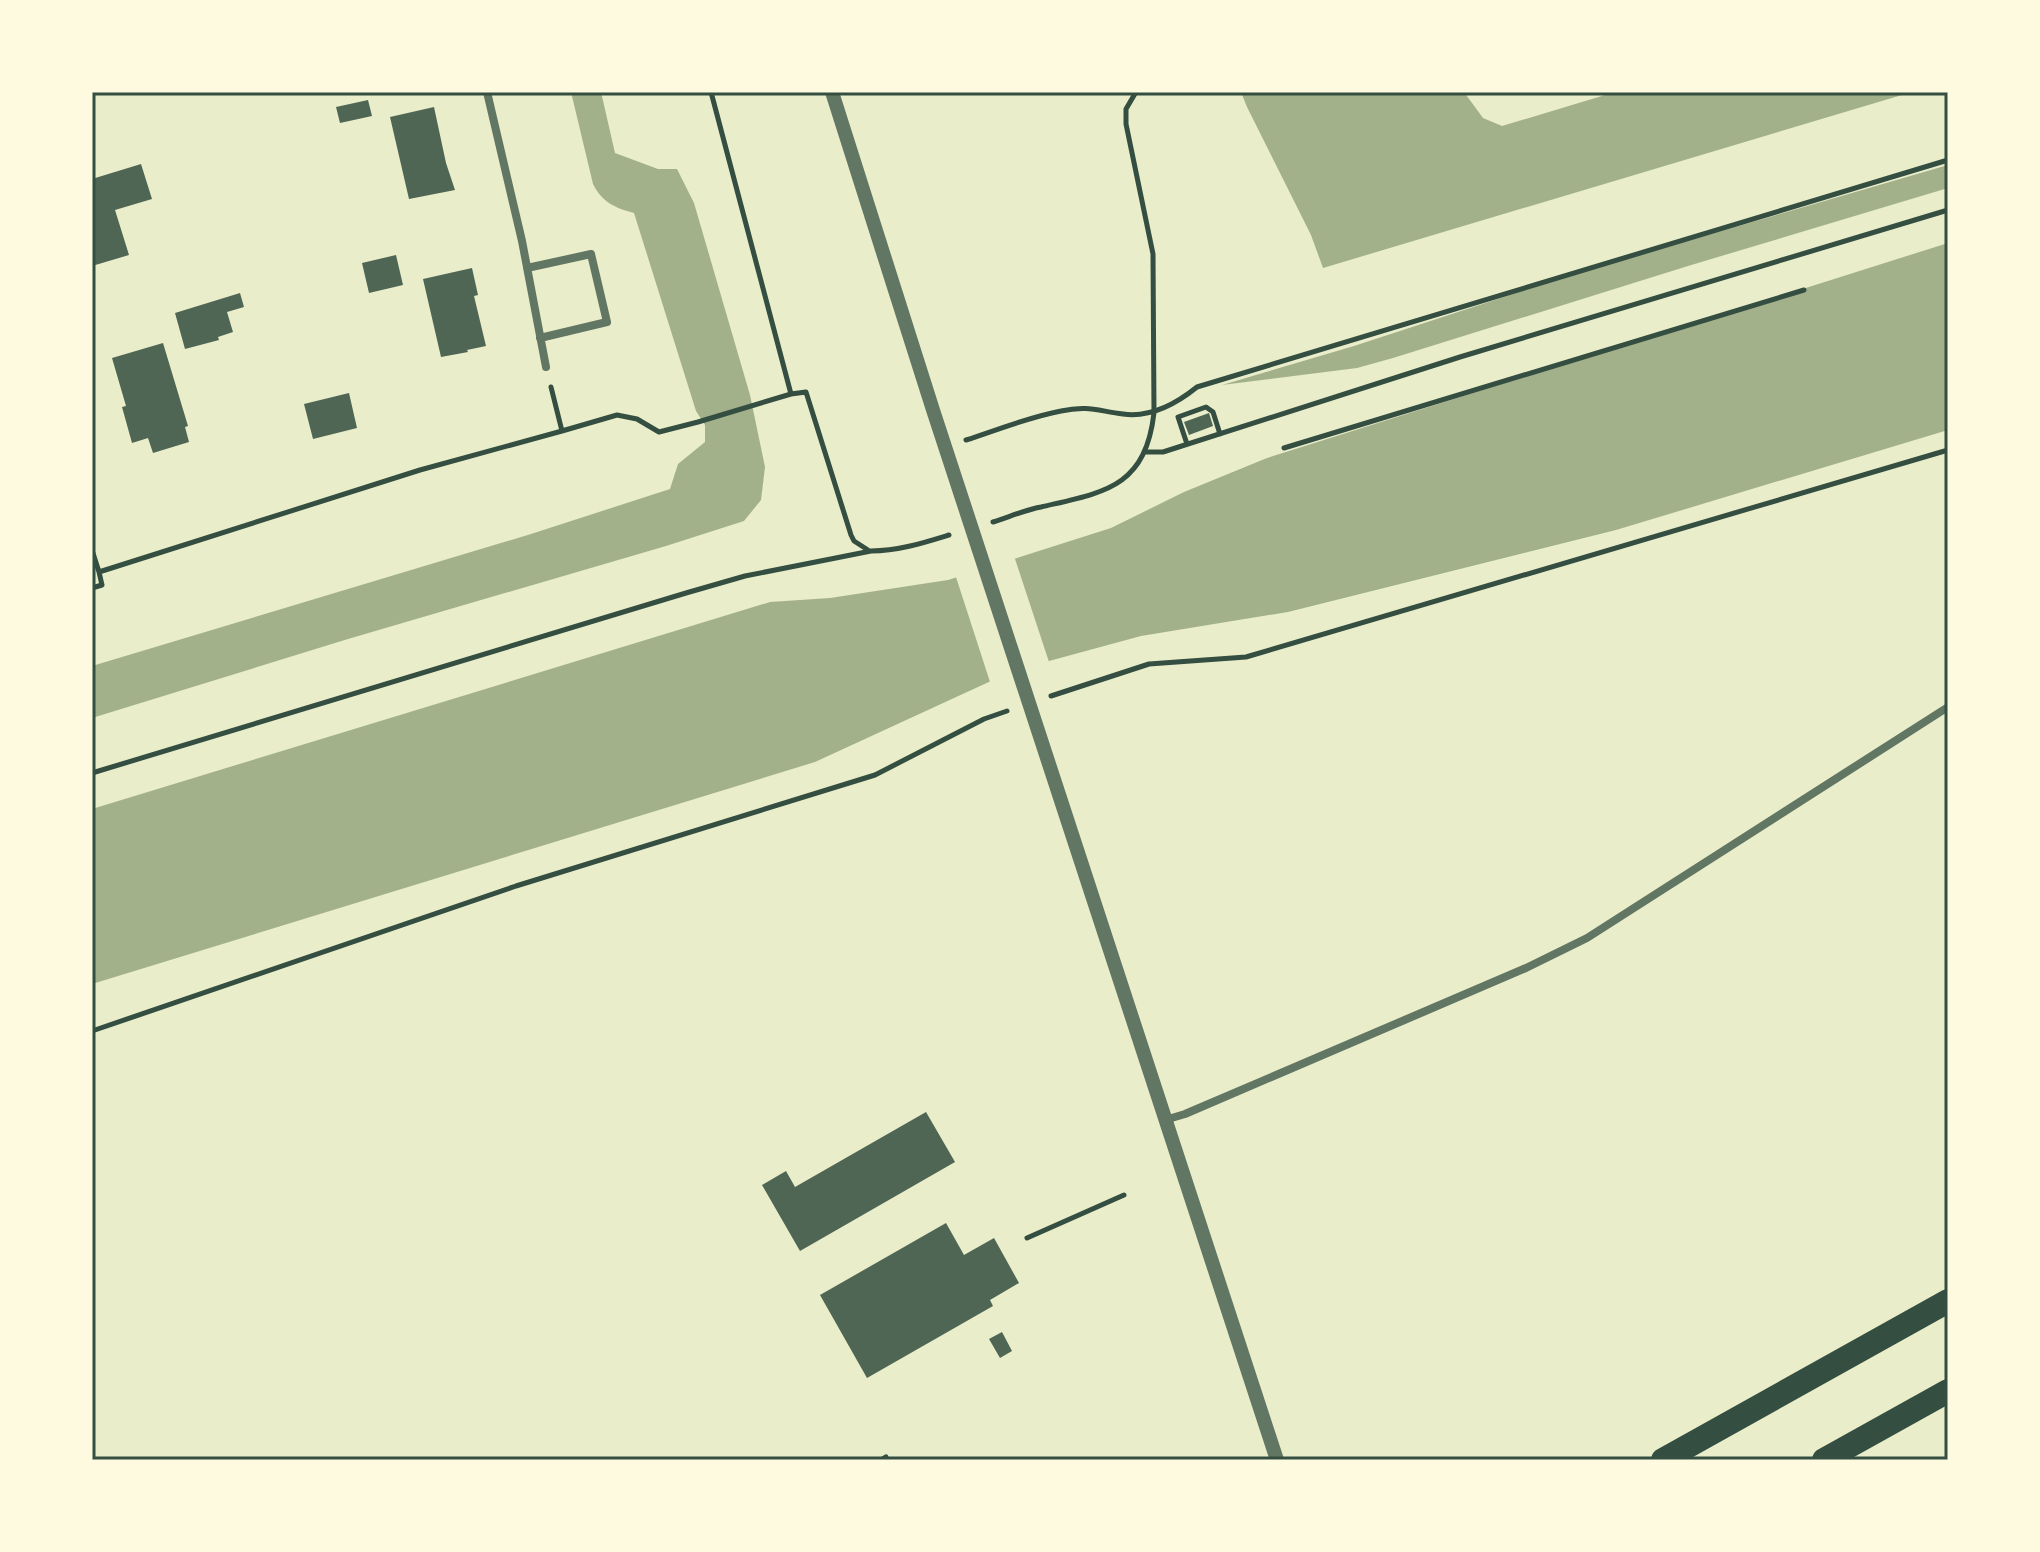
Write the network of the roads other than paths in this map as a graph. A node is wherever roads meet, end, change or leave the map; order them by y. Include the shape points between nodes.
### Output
1 (487, 92) edge
2 (832, 92) edge
3 (527, 268) junction
4 (540, 338) junction
5 (546, 367) road end
6 (1948, 707) edge
7 (1165, 1120) junction
8 (1948, 1301) edge
9 (1948, 1391) edge
10 (1277, 1460) edge
11 (1663, 1460) edge
12 (1824, 1460) edge

1 - 3 street
2 - 7 street
3 - 4 street
3 - 4 street via 591,254 607,322
4 - 5 street
6 - 7 street via 1587,938
7 - 10 street
8 - 11 highway
9 - 12 highway

